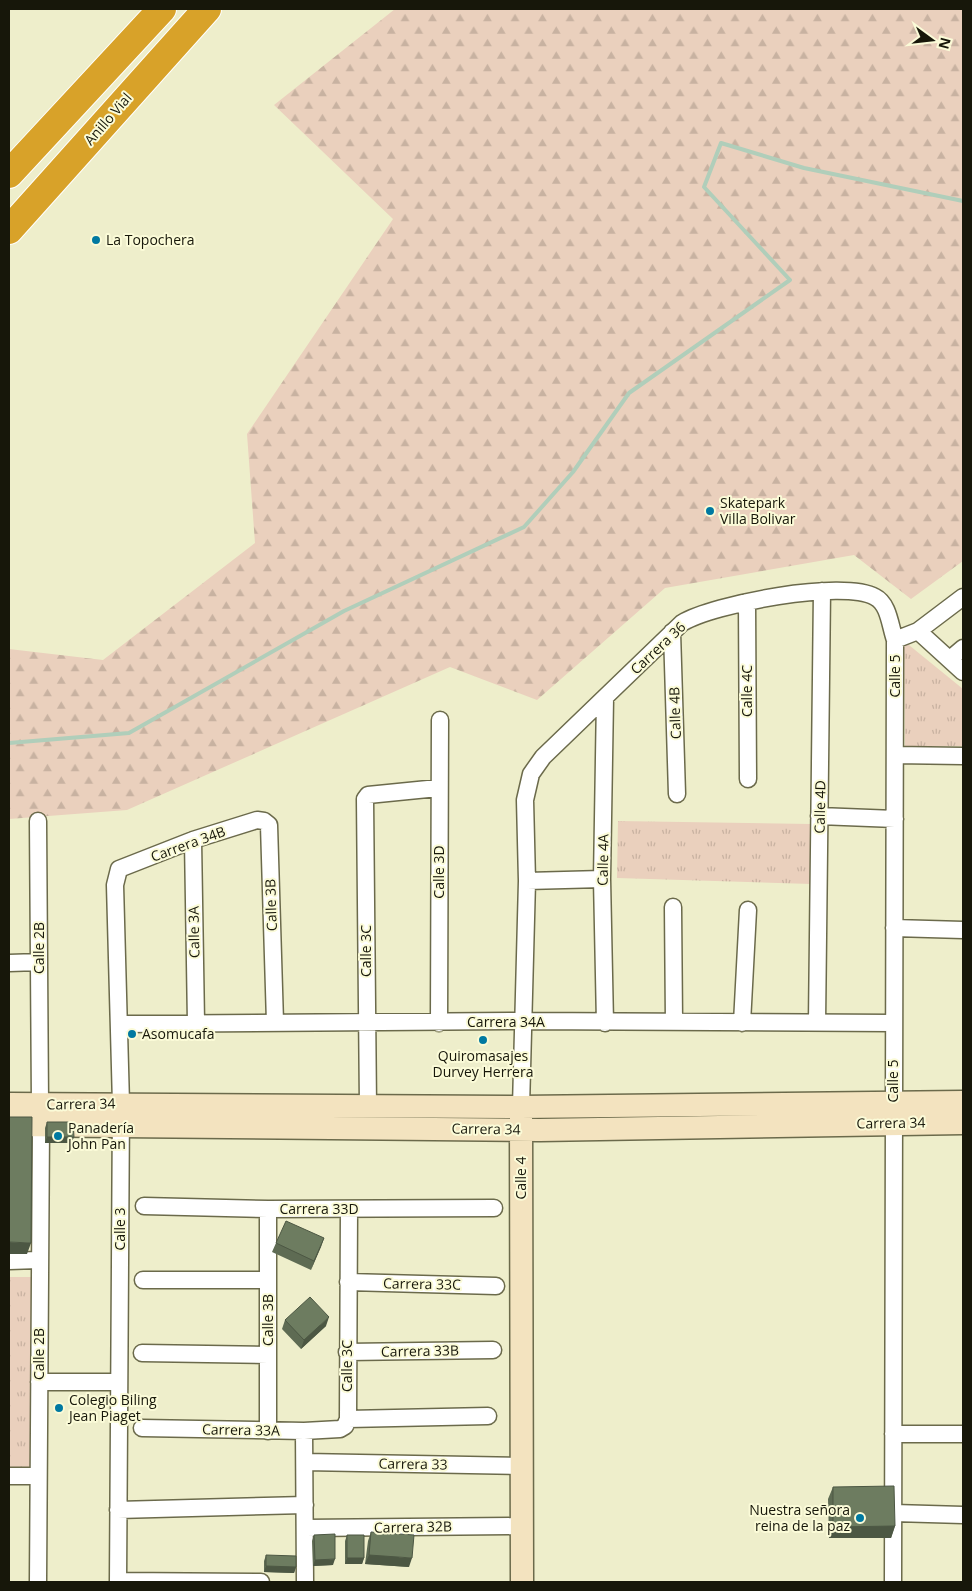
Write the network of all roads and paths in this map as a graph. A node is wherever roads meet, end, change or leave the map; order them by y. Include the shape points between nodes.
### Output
1 (162, 9) edge
2 (207, 9) edge
3 (9, 174) edge
4 (9, 230) edge
5 (822, 591) junction
6 (963, 597) edge
7 (747, 602) junction
8 (918, 631) junction
9 (672, 632) junction
10 (894, 640) junction
11 (963, 648) edge
12 (950, 659) junction
13 (963, 672) edge
14 (605, 698) junction
15 (440, 720) dead end
16 (895, 755) junction
17 (963, 756) edge
18 (531, 774) joint
19 (748, 780) dead end
20 (438, 788) junction
21 (677, 794) dead end
22 (819, 816) junction
23 (895, 818) junction
24 (38, 821) dead end
25 (264, 821) joint
26 (193, 840) junction
27 (116, 875) joint
28 (602, 879) junction
29 (527, 881) junction
30 (673, 907) dead end
31 (748, 910) dead end
32 (894, 928) junction
33 (963, 930) edge
34 (39, 962) junction
35 (9, 963) edge
36 (524, 1021) junction
37 (274, 1022) junction
38 (674, 1022) junction
39 (742, 1022) junction
40 (196, 1023) junction
41 (366, 1023) junction
42 (439, 1023) junction
43 (605, 1023) junction
44 (818, 1023) junction
45 (892, 1023) junction
46 (120, 1024) junction
47 (963, 1102) edge
48 (9, 1104) edge
49 (121, 1104) junction
50 (368, 1107) junction
51 (521, 1107) junction
52 (893, 1113) junction
53 (40, 1115) junction
54 (963, 1123) edge
55 (9, 1125) edge
56 (120, 1126) junction
57 (521, 1129) junction
58 (144, 1206) dead end
59 (494, 1208) dead end
60 (268, 1209) junction
61 (349, 1209) junction
62 (38, 1260) junction
63 (9, 1261) edge
64 (143, 1280) dead end
65 (268, 1280) junction
66 (348, 1282) junction
67 (496, 1286) dead end
68 (493, 1350) dead end
69 (347, 1352) junction
70 (142, 1353) dead end
71 (268, 1355) junction
72 (39, 1382) junction
73 (118, 1382) junction
74 (488, 1416) dead end
75 (344, 1424) junction
76 (142, 1428) dead end
77 (268, 1431) junction
78 (304, 1431) junction
79 (893, 1434) junction
80 (963, 1434) edge
81 (305, 1462) junction
82 (522, 1466) junction
83 (9, 1476) edge
84 (38, 1476) junction
85 (305, 1506) junction
86 (118, 1510) junction
87 (894, 1514) junction
88 (963, 1514) edge
89 (522, 1526) junction
90 (305, 1528) junction
91 (38, 1582) edge
92 (118, 1582) edge
93 (192, 1582) edge
94 (261, 1582) edge
95 (305, 1582) edge
96 (522, 1582) edge
97 (893, 1582) edge

1 - 3 highway
2 - 4 highway, Anillo Vial
5 - 7 street, Carrera 36
5 - 10 street, Calle 5 via 852,590 876,597 884,604
5 - 22 street, Calle 4D
6 - 8 street
7 - 9 street, Carrera 36 via 698,615
7 - 19 street, Calle 4C
8 - 10 street
8 - 12 street
9 - 14 street, Carrera 36
9 - 21 street, Calle 4B
10 - 16 street, Calle 5
11 - 12 street
12 - 13 street
14 - 18 street, Carrera 36 via 543,757
14 - 28 street, Calle 4A
15 - 20 street, Calle 3D
16 - 17 street
16 - 23 street, Calle 5
18 - 29 street, Calle 4 via 526,800
20 - 41 street, Calle 3C via 366,796
20 - 42 street, Calle 3D
22 - 23 street
22 - 44 street, Calle 4D
23 - 32 street, Calle 5
24 - 34 street, Calle 2B
25 - 26 street, Carrera 34B via 257,820
25 - 37 street, Calle 3B via 269,825
26 - 27 street, Carrera 34B via 119,869
26 - 40 street, Calle 3A
27 - 46 street, Calle 3
28 - 29 street
28 - 43 street, Calle 4A
29 - 36 street, Calle 4
30 - 38 street
31 - 39 street
32 - 33 street
32 - 45 street, Calle 5
34 - 35 street
34 - 53 street, Calle 2B
36 - 42 street, Carrera 34A
36 - 43 street, Carrera 34A
36 - 51 street, Calle 4
37 - 40 street, Carrera 34A
37 - 41 street, Carrera 34A
38 - 39 street, Carrera 34A
38 - 43 street, Carrera 34A
39 - 44 street, Carrera 34A
40 - 46 street, Carrera 34A
41 - 42 street, Carrera 34A
41 - 50 street, Calle 3C
44 - 45 street, Carrera 34A
45 - 52 street, Calle 5
46 - 49 street, Calle 3
47 - 52 street, Carrera 34
48 - 53 street, Carrera 34
49 - 50 street, Carrera 34
49 - 53 street, Carrera 34
49 - 56 street, Calle 3
50 - 51 street, Carrera 34
51 - 52 street, Carrera 34
51 - 57 street, Calle 4
52 - 54 street, Carrera 34
52 - 57 street, Carrera 34
52 - 79 street, Calle 5
53 - 55 street, Carrera 34
53 - 56 street, Carrera 34
53 - 62 street, Calle 2B
56 - 57 street, Carrera 34
56 - 73 street, Calle 3
57 - 82 street, Calle 4
58 - 60 street, Carrera 33D
59 - 61 street, Carrera 33D
60 - 61 street, Carrera 33D
60 - 65 street, Calle 3B
61 - 66 street, Calle 3C
62 - 63 street
62 - 72 street, Calle 2B
64 - 65 street
65 - 71 street, Calle 3B
66 - 67 street, Carrera 33C
66 - 69 street, Calle 3C
68 - 69 street, Carrera 33B
69 - 75 street, Calle 3C
70 - 71 street
71 - 77 street, Calle 3B
72 - 73 street
72 - 84 street, Calle 2B
73 - 86 street, Calle 3
74 - 75 street, Carrera 33A
75 - 78 street, Carrera 33A
76 - 77 street, Carrera 33A
77 - 78 street, Carrera 33A
78 - 81 street
79 - 80 street
79 - 87 street, Calle 5
81 - 82 street, Carrera 33
81 - 85 street
82 - 89 street, Calle 4
83 - 84 street
84 - 91 street, Calle 2B
85 - 86 street
85 - 90 street
86 - 92 street, Calle 3
87 - 88 street
87 - 97 street, Calle 5
89 - 90 street, Carrera 32B
89 - 96 street, Calle 4
90 - 95 street
92 - 93 street
93 - 94 street

